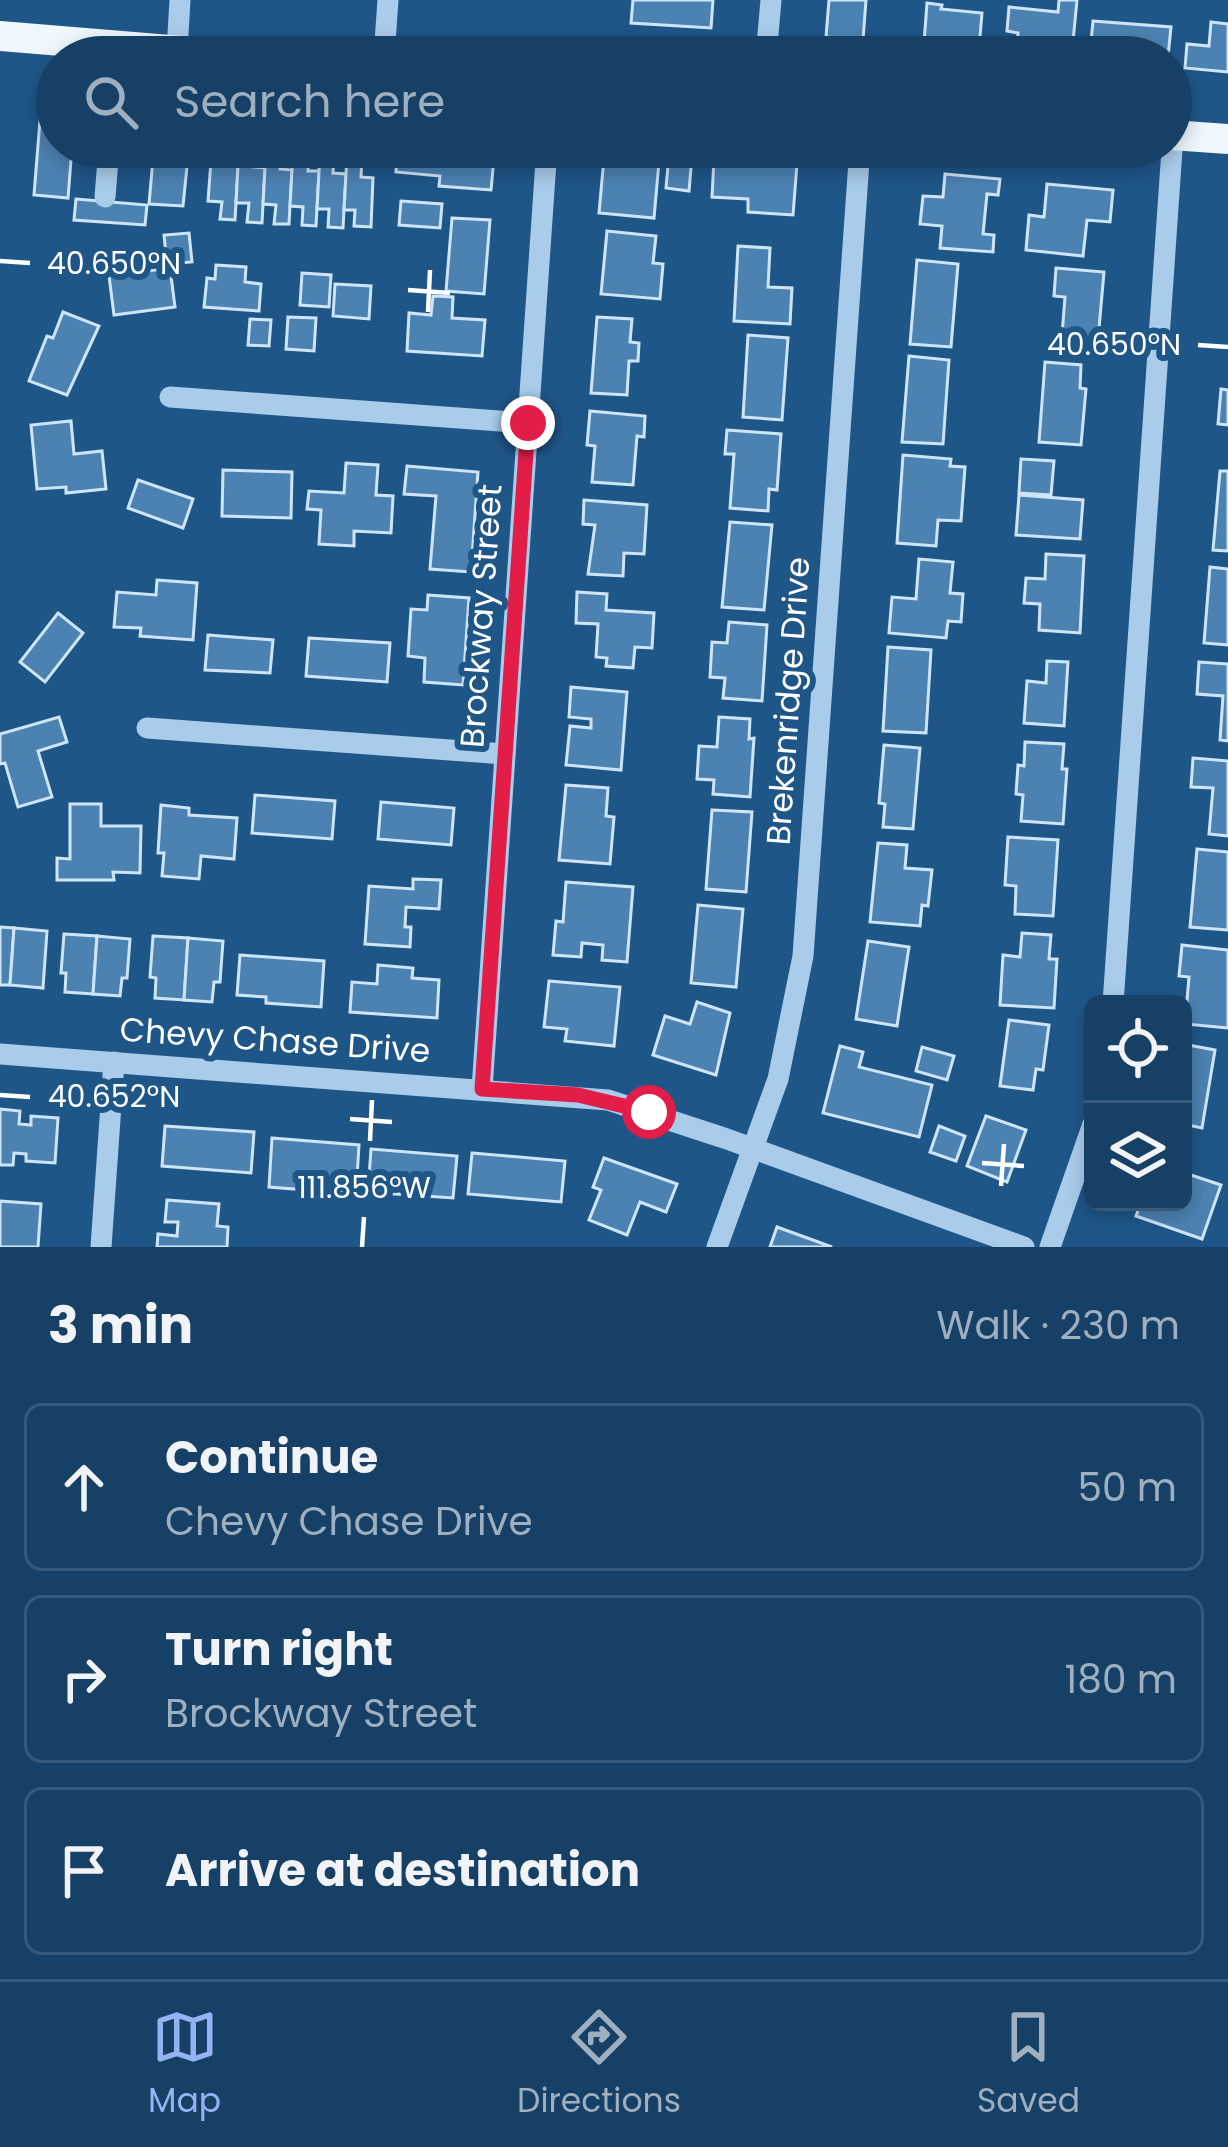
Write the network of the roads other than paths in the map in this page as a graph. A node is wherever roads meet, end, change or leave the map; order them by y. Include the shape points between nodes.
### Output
1 (180, 0) edge
2 (388, 0) edge
3 (770, 0) edge
4 (0, 36) edge
5 (178, 36) edge
6 (385, 36) edge
7 (767, 36) edge
8 (36, 41) edge
9 (1192, 136) edge
10 (1228, 139) edge
11 (107, 168) edge
12 (546, 168) edge
13 (859, 168) edge
14 (1170, 168) edge
15 (105, 197) dead end
16 (170, 397) dead end
17 (528, 423) junction
18 (147, 728) dead end
19 (505, 754) junction
20 (1114, 995) edge
21 (0, 1054) edge
22 (113, 1062) junction
23 (482, 1089) junction
24 (754, 1150) junction
25 (1084, 1150) edge
26 (100, 1247) edge
27 (717, 1247) edge
28 (1024, 1247) edge
29 (1051, 1247) edge

1 - 5 street
2 - 6 street
3 - 7 street
4 - 8 main road
9 - 10 main road
11 - 15 street
12 - 17 street, Brockway Street
13 - 24 street, Brekenridge Drive via 803,956 789,1039
14 - 20 street
16 - 17 street
17 - 19 street, Brockway Street
18 - 19 street
19 - 23 street, Brockway Street
21 - 22 street, Chevy Chase Drive
22 - 23 street, Chevy Chase Drive
22 - 26 street
23 - 24 street, Chevy Chase Drive via 608,1100
24 - 27 street, Brekenridge Drive
24 - 28 street, Chevy Chase Drive
25 - 29 street

